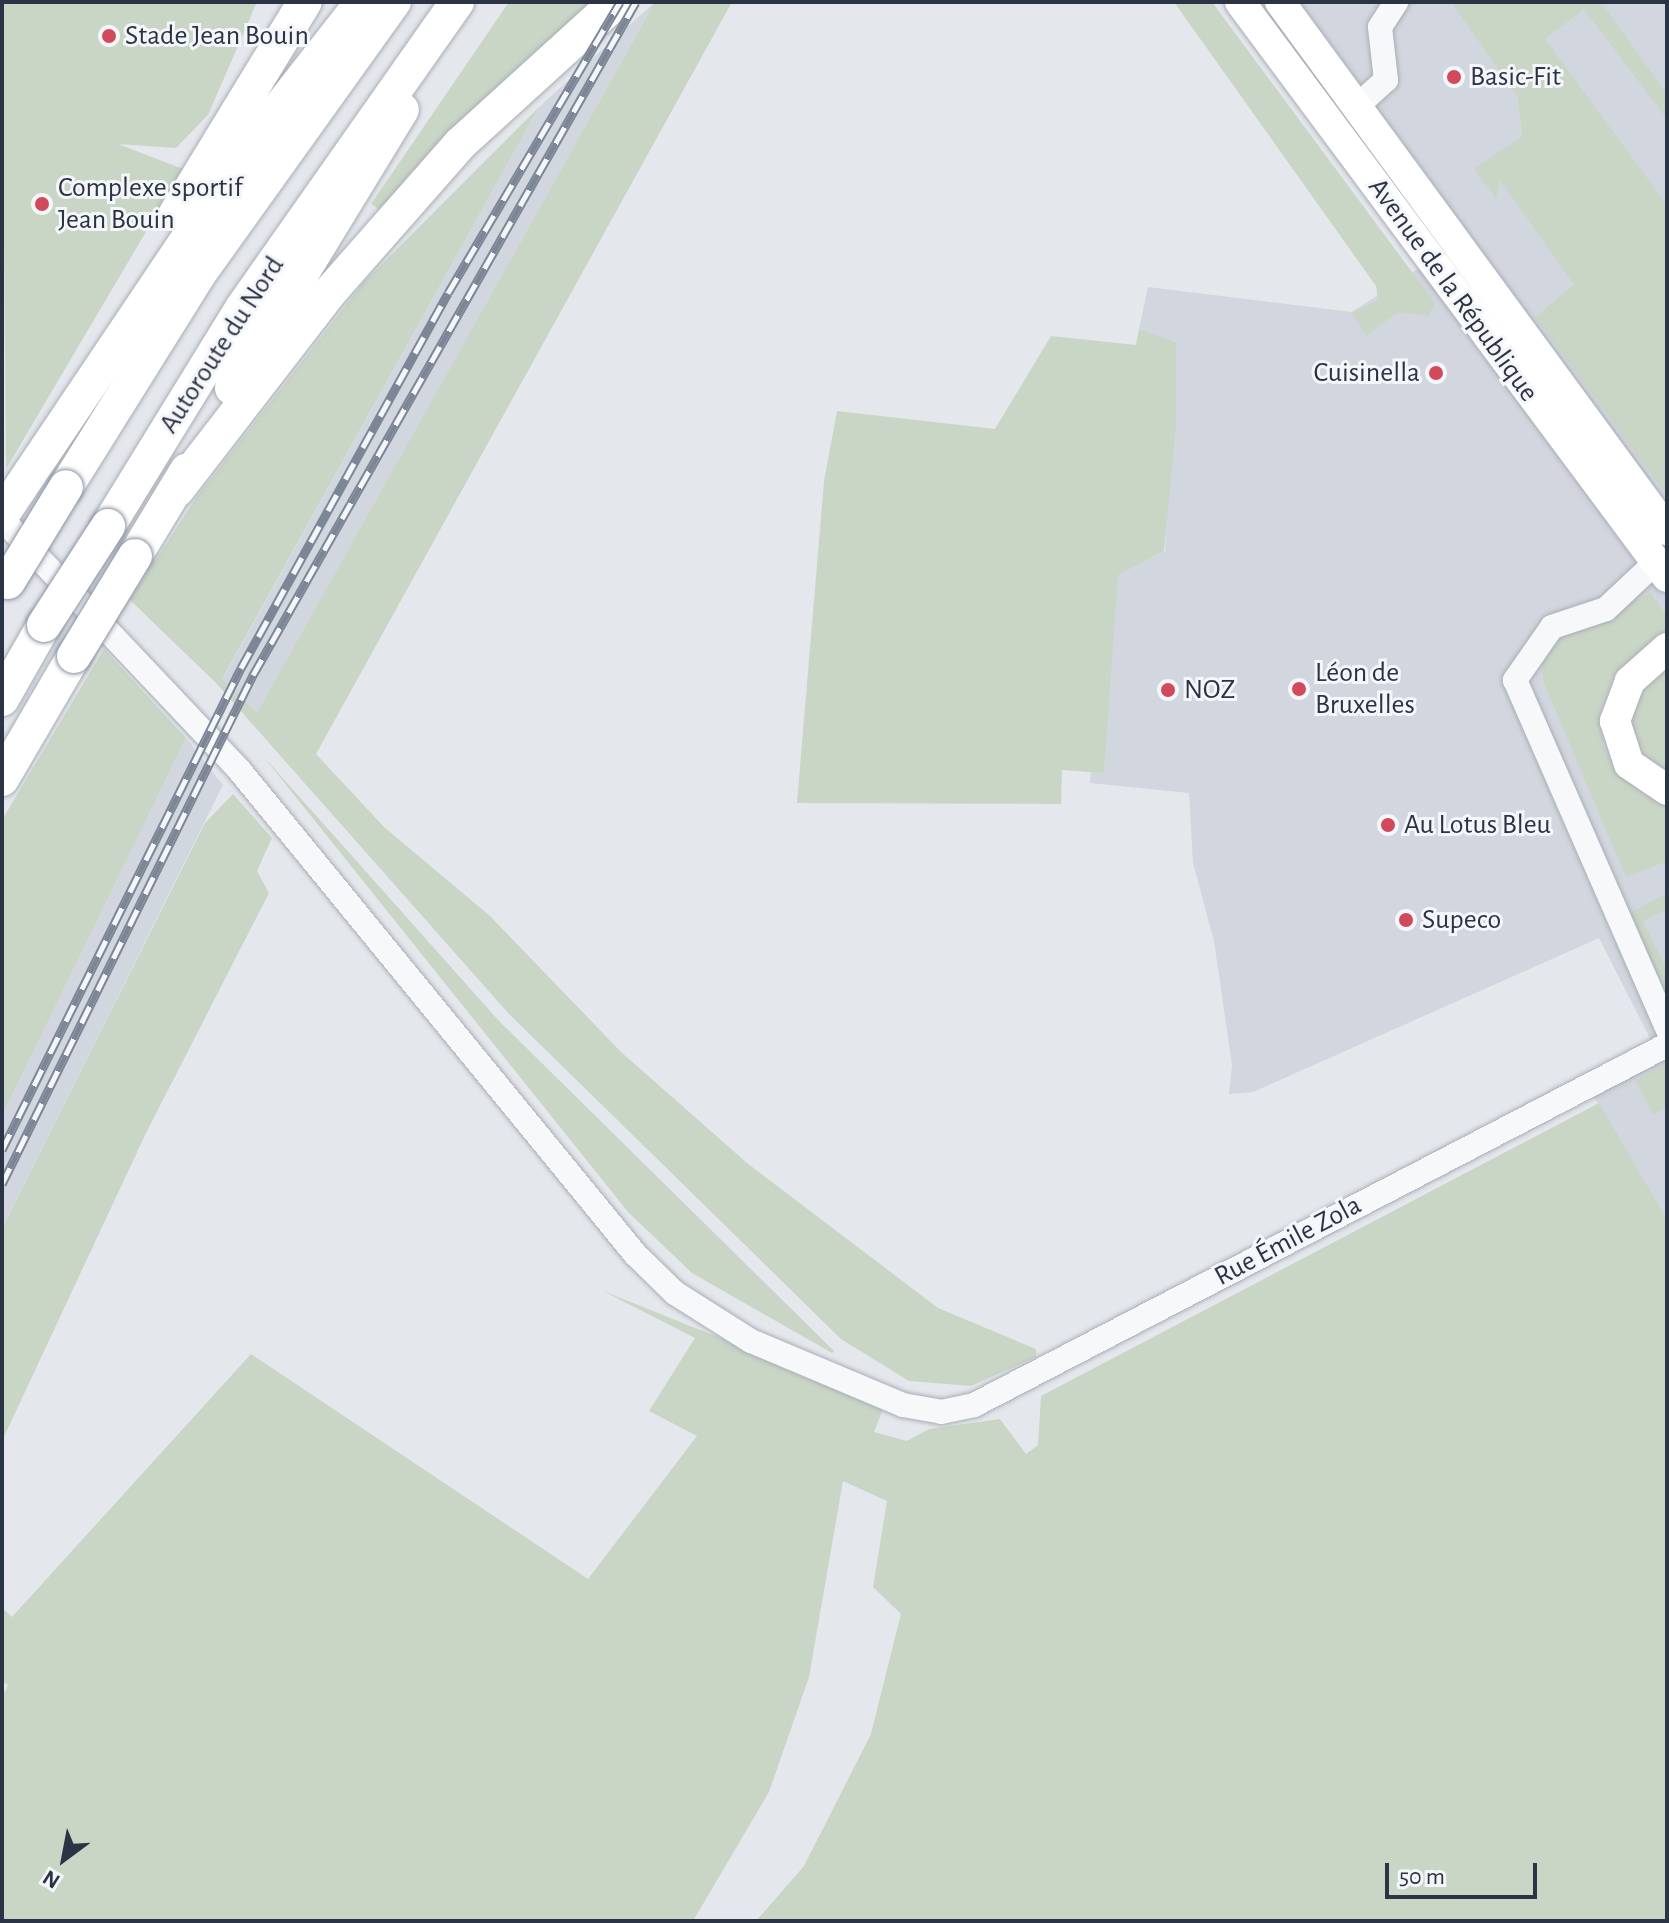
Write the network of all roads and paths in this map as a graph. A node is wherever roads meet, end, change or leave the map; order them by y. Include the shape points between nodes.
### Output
1 (305, 2) edge
2 (362, 2) edge
3 (394, 2) edge
4 (457, 2) edge
5 (616, 2) edge
6 (1240, 2) edge
7 (1280, 2) edge
8 (1396, 2) edge
9 (426, 45) junction
10 (1357, 106) junction
11 (37, 458) junction
12 (177, 490) junction
13 (1658, 507) edge
14 (2, 517) edge
15 (1667, 530) edge
16 (1661, 570) edge
17 (5, 587) edge
18 (1667, 648) edge
19 (2, 699) edge
20 (2, 779) edge
21 (1667, 790) edge
22 (1667, 1028) edge
23 (1667, 1045) edge

1 - 11 highway via 128,289
2 - 11 highway via 252,143
3 - 17 highway, Autoroute du Nord, bridge via 199,274
4 - 9 highway, Autoroute du Nord
5 - 12 highway via 460,144 330,292
6 - 16 main road, Avenue de la République
7 - 10 main road, Avenue de la République
8 - 10 street via 1380,27 1386,80
9 - 12 highway via 396,128 210,424
9 - 19 highway, Autoroute du Nord, bridge via 242,308
10 - 13 main road, Avenue de la République
11 - 14 highway
12 - 20 highway, bridge
13 - 15 main road, Avenue de la République
14 - 23 street, Rue Émile Zola via 230,760 635,1254 675,1293 751,1341 903,1405 941,1412 974,1405
16 - 22 street via 1606,609 1552,627 1515,680
18 - 21 main road via 1630,681 1615,721 1629,764

